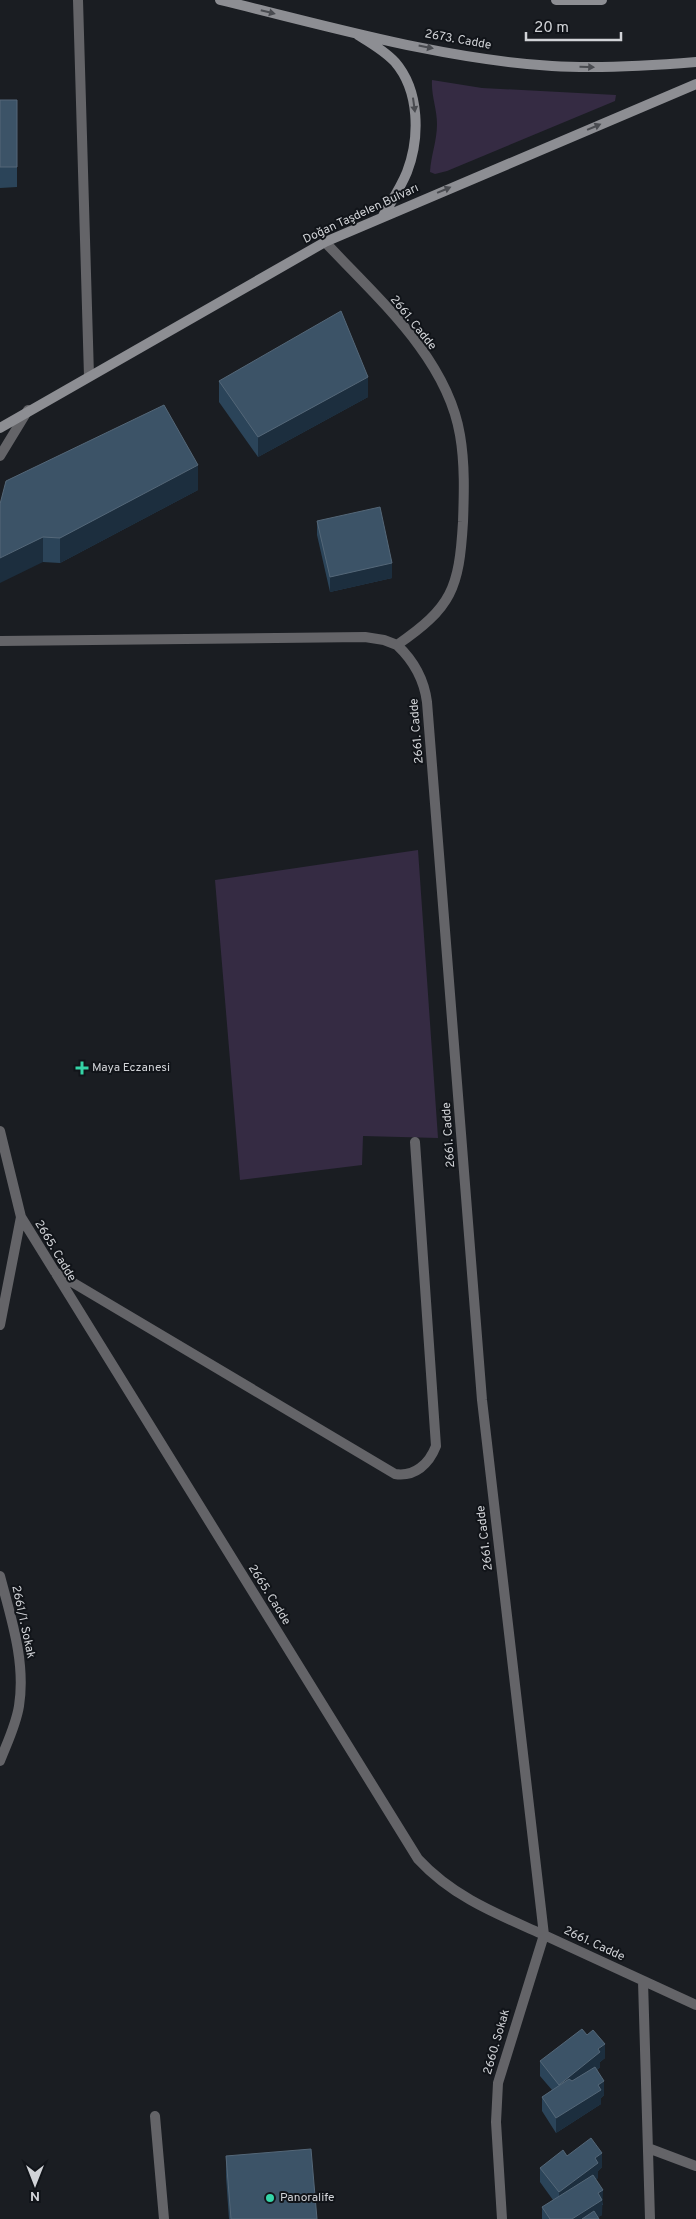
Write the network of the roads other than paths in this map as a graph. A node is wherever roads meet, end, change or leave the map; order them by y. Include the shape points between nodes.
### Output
1 (78, 0) edge
2 (220, 0) edge
3 (556, 0) edge
4 (602, 0) edge
5 (351, 31) junction
6 (696, 62) edge
7 (696, 84) edge
8 (383, 216) junction
9 (325, 242) junction
10 (89, 376) junction
11 (28, 410) junction
12 (0, 428) edge
13 (0, 456) edge
14 (0, 641) edge
15 (397, 645) junction
16 (0, 1131) edge
17 (415, 1142) dead end
18 (21, 1217) junction
19 (52, 1270) junction
20 (0, 1325) edge
21 (0, 1576) edge
22 (0, 1761) edge
23 (544, 1935) junction
24 (643, 1981) junction
25 (696, 2005) edge
26 (155, 2116) dead end
27 (648, 2148) junction
28 (696, 2166) edge
29 (164, 2219) edge
30 (502, 2219) edge
31 (650, 2219) edge

1 - 10 street
2 -> 5 street, 2673. Cadde
3 - 4 street
5 -> 6 street, 2673. Cadde via 459,54 551,66
5 -> 8 street via 394,61 405,75 413,100 416,121 412,154 407,172
8 -> 7 street, Doğan Taşdelen Bulvarı
8 - 9 street, Doğan Taşdelen Bulvarı
9 - 10 street, Doğan Taşdelen Bulvarı
9 - 15 street, 2661. Cadde via 417,344 436,372 460,434 464,507 454,584 438,613
10 - 11 street, Doğan Taşdelen Bulvarı
11 - 12 street, Doğan Taşdelen Bulvarı
11 - 13 street
14 - 15 street via 365,637
15 - 23 street, 2661. Cadde via 415,666 427,702 482,1400
16 - 18 street
17 - 19 street via 436,1446 425,1465 405,1475 386,1469
18 - 19 street, 2665. Cadde
18 - 20 street
19 - 23 street, 2665. Cadde via 418,1859 455,1893
21 - 22 street, 2661/1. Sokak via 14,1630 20,1684 14,1726
23 - 24 street, 2661. Cadde
23 - 30 street, 2660. Sokak via 498,2083 496,2122
24 - 25 street, 2661. Cadde
24 - 27 street
26 - 29 street
27 - 28 street
27 - 31 street

